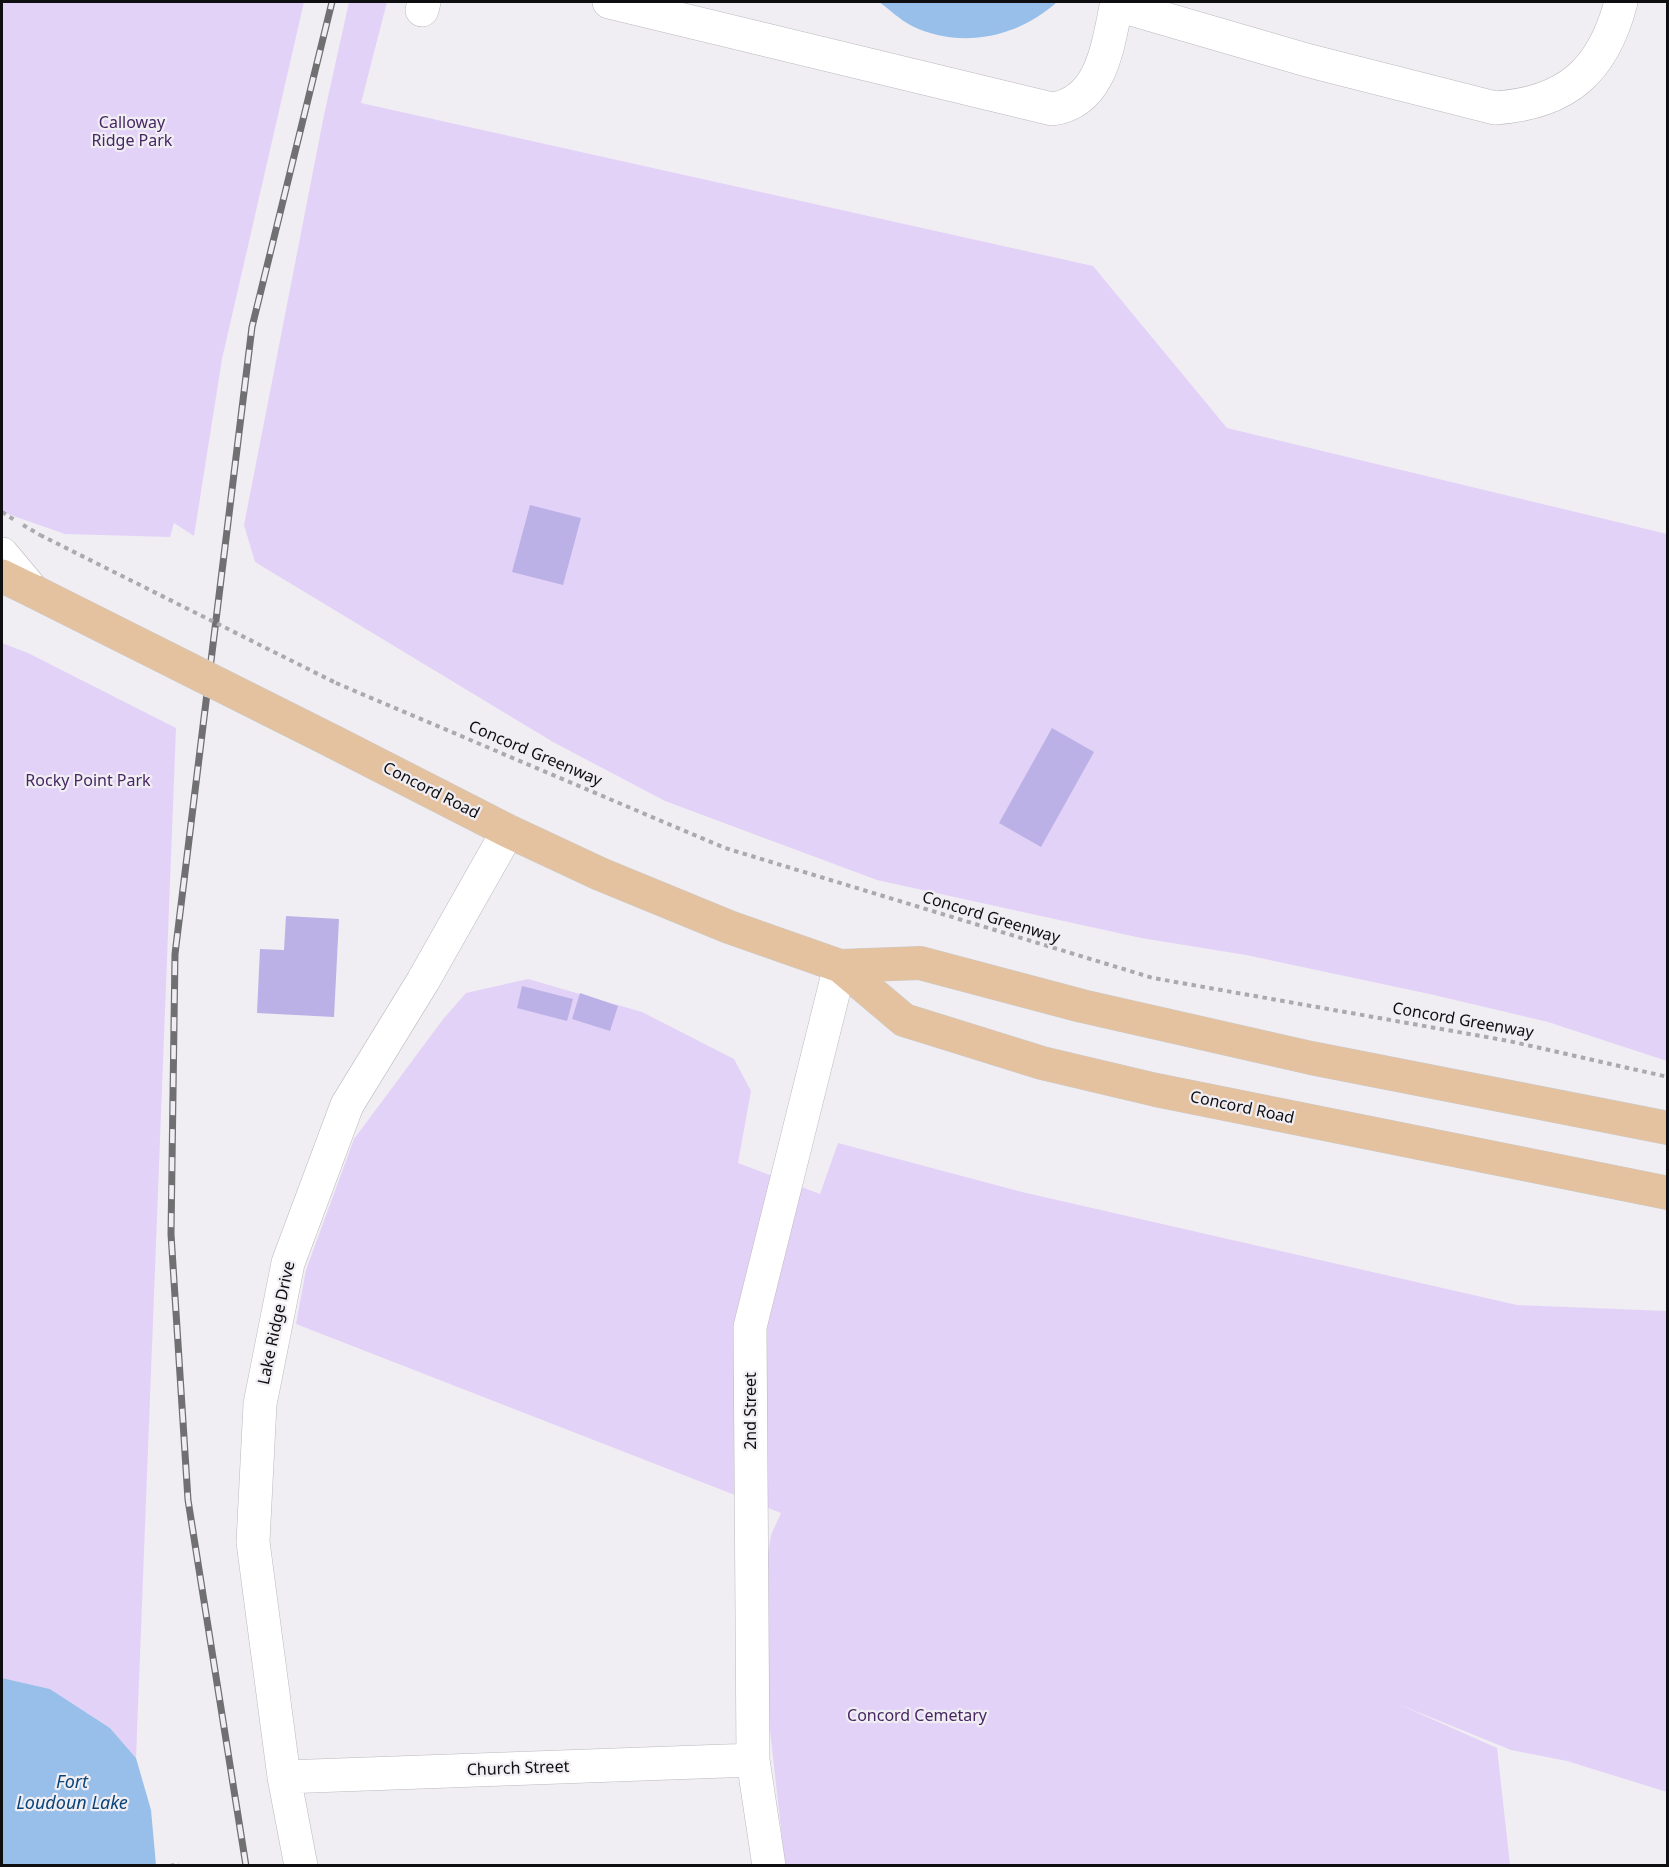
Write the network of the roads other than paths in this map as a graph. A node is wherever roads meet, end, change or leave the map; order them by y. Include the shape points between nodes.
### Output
1 (609, 2) edge
2 (1621, 2) edge
3 (1117, 3) edge
4 (2, 554) edge
5 (2, 576) edge
6 (17, 593) edge
7 (508, 831) junction
8 (840, 966) junction
9 (1668, 1128) edge
10 (1668, 1193) edge
11 (753, 1760) junction
12 (284, 1778) junction
13 (301, 1866) edge
14 (770, 1866) edge

1 - 3 street via 1052,109 1068,106 1096,80
2 - 3 street via 1596,62 1580,78 1549,99 1495,108 1310,61
4 - 6 street
5 - 6 main road, Concord Road
6 - 7 main road, Concord Road, bridge via 334,742
7 - 8 main road, Concord Road via 729,927
7 - 12 street, Lake Ridge Drive via 347,1105 288,1263 260,1404 253,1542
8 - 9 main road, Concord Road via 920,963 1082,1006 1311,1058
8 - 10 main road, Concord Road via 904,1020 1042,1063 1328,1127
8 - 11 street, 2nd Street via 750,1327
11 - 12 street, Church Street
11 - 14 street, 2nd Street
12 - 13 street, Lake Ridge Drive

